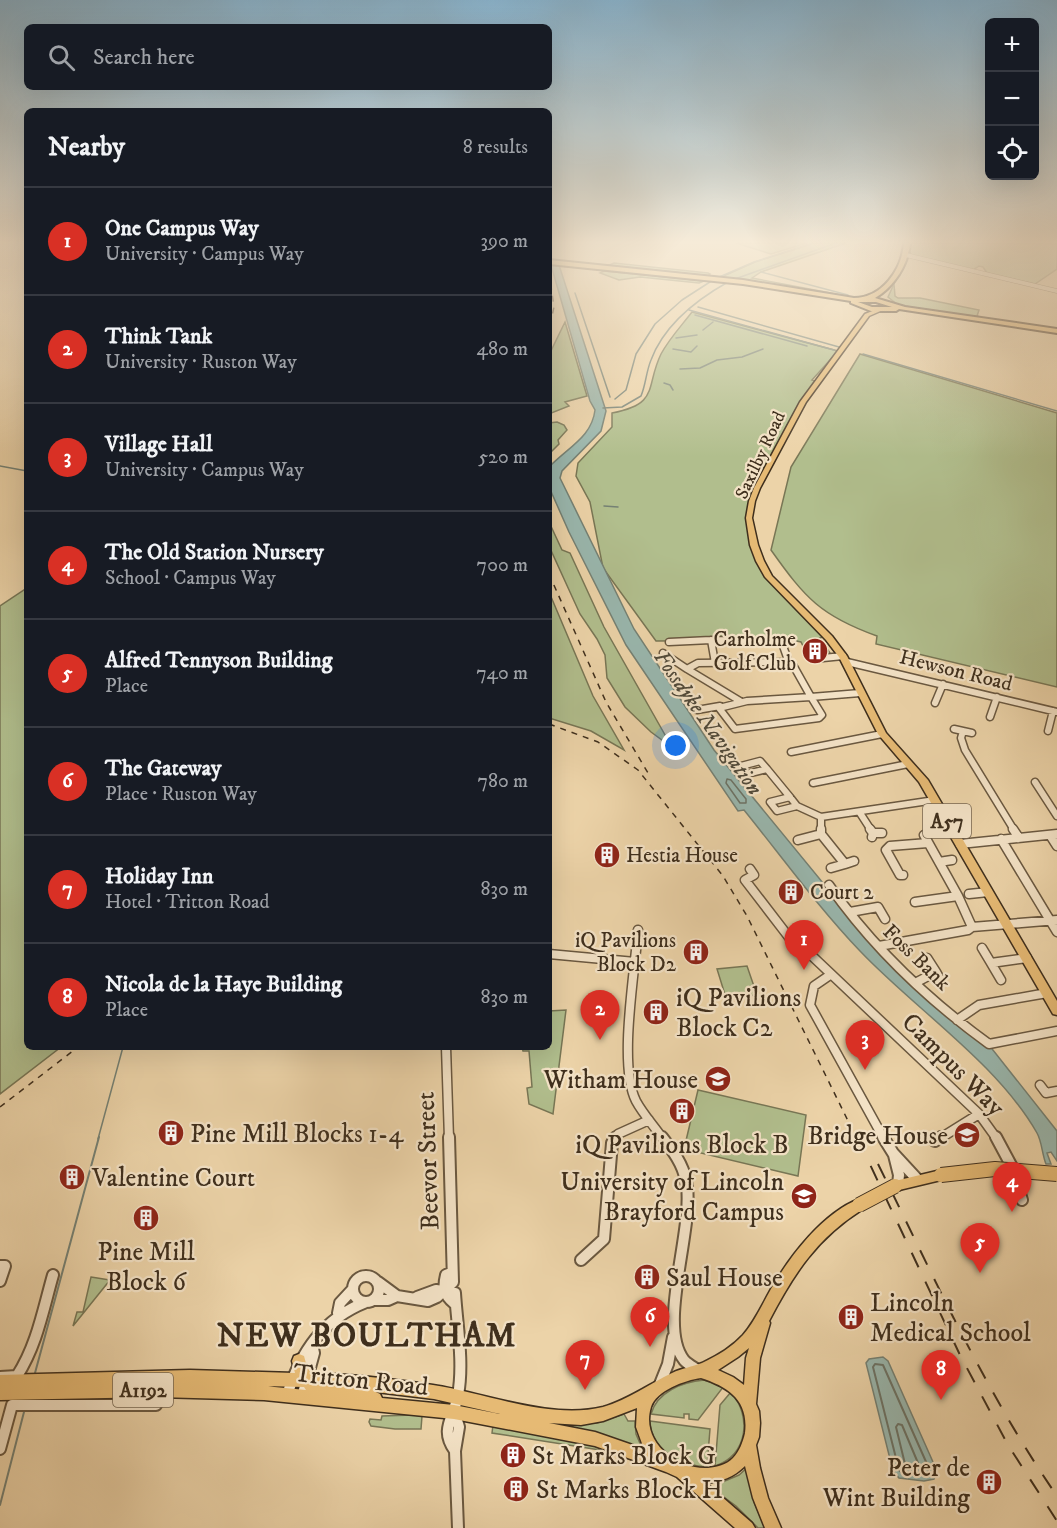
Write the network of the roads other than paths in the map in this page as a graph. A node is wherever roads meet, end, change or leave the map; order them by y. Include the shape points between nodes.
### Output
1 (859, 314) edge
2 (939, 314) edge
3 (1057, 332) edge
4 (711, 640) junction
5 (669, 642) dead end
6 (663, 653) dead end
7 (813, 659) dead end
8 (845, 659) junction
9 (715, 663) junction
10 (789, 663) junction
11 (687, 669) junction
12 (943, 684) junction
13 (860, 693) junction
14 (811, 697) junction
15 (997, 697) junction
16 (740, 701) junction
17 (935, 704) dead end
18 (720, 706) junction
19 (697, 710) dead end
20 (1055, 712) edge
21 (990, 717) dead end
22 (954, 729) dead end
23 (963, 731) junction
24 (1048, 731) dead end
25 (972, 733) dead end
26 (882, 734) junction
27 (791, 752) dead end
28 (908, 764) junction
29 (767, 769) dead end
30 (1035, 782) dead end
31 (813, 783) dead end
32 (790, 797) junction
33 (935, 800) junction
34 (797, 806) junction
35 (860, 813) junction
36 (1057, 816) edge
37 (821, 817) junction
38 (821, 834) junction
39 (876, 834) dead end
40 (1054, 835) edge
41 (1019, 838) junction
42 (1001, 839) junction
43 (798, 840) dead end
44 (960, 844) junction
45 (1057, 846) edge
46 (952, 860) dead end
47 (855, 861) dead end
48 (939, 862) junction
49 (846, 864) junction
50 (831, 868) dead end
51 (750, 869) dead end
52 (903, 875) dead end
53 (829, 885) dead end
54 (988, 892) junction
55 (969, 894) dead end
56 (958, 896) junction
57 (915, 902) dead end
58 (850, 912) junction
59 (885, 919) dead end
60 (1054, 921) edge
61 (1008, 926) junction
62 (972, 927) junction
63 (639, 930) dead end
64 (1057, 932) edge
65 (879, 946) junction
66 (982, 948) dead end
67 (552, 954) edge
68 (927, 958) dead end
69 (1027, 958) junction
70 (635, 962) junction
71 (991, 963) junction
72 (936, 972) junction
73 (830, 975) junction
74 (1001, 980) dead end
75 (942, 981) dead end
76 (915, 983) junction
77 (1047, 993) junction
78 (1057, 1011) edge
79 (957, 1020) junction
80 (1057, 1031) edge
81 (446, 1050) edge
82 (1040, 1085) dead end
83 (1057, 1091) edge
84 (979, 1114) junction
85 (649, 1120) junction
86 (934, 1141) dead end
87 (893, 1153) junction
88 (1057, 1174) edge
89 (917, 1179) junction
90 (896, 1186) junction
91 (1022, 1200) dead end
92 (581, 1260) dead end
93 (0, 1266) edge
94 (53, 1275) dead end
95 (0, 1281) edge
96 (378, 1282) junction
97 (353, 1288) junction
98 (444, 1288) junction
99 (397, 1296) junction
100 (369, 1301) junction
101 (766, 1312) junction
102 (339, 1313) junction
103 (675, 1332) junction
104 (312, 1344) junction
105 (299, 1361) junction
106 (701, 1371) junction
107 (0, 1377) edge
108 (291, 1380) junction
109 (306, 1380) junction
110 (0, 1383) edge
111 (655, 1390) junction
112 (0, 1393) edge
113 (294, 1396) junction
114 (458, 1397) junction
115 (749, 1403) junction
116 (156, 1405) dead end
117 (394, 1406) junction
118 (454, 1412) junction
119 (749, 1446) junction
120 (0, 1449) edge
121 (676, 1468) junction
122 (458, 1528) edge
123 (747, 1528) edge
124 (773, 1528) edge

1 - 8 main road, Saxilby Road / A57 via 803,402 757,488 750,510 752,537 764,568
2 - 3 highway
4 - 5 street
4 - 9 street
4 - 10 street via 778,641
6 - 11 street
7 - 8 street, Hewson Road
8 - 12 street, Hewson Road
8 - 13 main road, A57
9 - 10 street
9 - 11 street via 698,663
10 - 14 street
11 - 16 street
12 - 15 street, Hewson Road
12 - 17 street
13 - 14 street
13 - 26 main road, A57
14 - 16 street
14 - 18 street via 821,713 819,717 735,729
15 - 20 street, Hewson Road
15 - 21 street
16 - 18 street
18 - 19 street
20 - 24 street
22 - 23 street
23 - 25 street
23 - 41 street via 961,738 977,771
26 - 27 street
26 - 28 main road, A57
28 - 31 street
28 - 33 main road, A57
29 - 32 street
30 - 36 street
32 - 34 street
32 - 34 street via 770,802 777,811
33 - 35 street
33 - 44 main road, A57
34 - 37 street
35 - 37 street
35 - 39 street
37 - 38 street
38 - 43 street
38 - 49 street
40 - 41 street
40 - 45 street
41 - 42 street
42 - 44 street
42 - 60 street
44 - 54 main road, A57
46 - 48 street
47 - 49 street
48 - 52 street via 926,839 890,846 886,850
48 - 56 street
49 - 50 street
51 - 73 street, Campus Way via 754,875 745,880 798,949 811,955
53 - 58 street, Foss Bank
54 - 55 street
54 - 61 main road, A57
56 - 57 street
56 - 62 street
58 - 59 street via 878,907
58 - 65 street, Foss Bank
60 - 61 street
60 - 64 street
61 - 62 street
61 - 69 main road, A57
62 - 65 street
63 - 70 street
65 - 76 street, Foss Bank
66 - 71 street
67 - 70 street
68 - 72 street
69 - 71 street
69 - 77 main road, A57
70 - 85 street via 627,1060 636,1101
71 - 74 street
72 - 75 street
72 - 76 street
73 - 84 street, Campus Way
73 - 87 street via 812,987 810,1005
76 - 79 street, Foss Bank
77 - 78 main road, A57
77 - 79 street via 979,1005
79 - 80 street, Foss Bank via 990,1044
81 - 98 street, Beevor Street via 454,1278
82 - 83 street via 1046,1093
84 - 86 street
84 - 91 street, Campus Way via 1011,1160
85 - 92 street via 618,1134 612,1143 604,1239
85 - 103 street via 681,1163 687,1183
87 - 89 street
87 - 90 street
88 - 89 main road, bridge via 995,1169
89 - 90 main road
90 - 101 main road, bridge via 859,1205 813,1240 788,1272
93 - 95 street via 5,1266
94 - 107 street via 33,1348 24,1366 17,1376
96 - 97 street via 365,1277
96 - 99 street
96 - 100 street via 378,1294
97 - 100 street via 357,1299
97 - 102 street via 340,1304
98 - 99 street via 429,1301
98 - 114 street via 447,1298 454,1303
99 - 100 street
100 - 102 street
101 - 106 main road via 738,1350
101 - 115 main road via 753,1358
102 - 104 street
103 - 106 street via 680,1353
103 - 111 street via 668,1364
104 - 105 street
104 - 109 street via 314,1353
105 - 108 street
105 - 109 main road
106 - 111 main road via 681,1376
106 - 115 main road via 727,1379
108 - 109 main road, Tritton Road / A1192
108 - 110 main road, Tritton Road / A1192 via 190,1377
108 - 113 street
109 - 113 street
109 - 114 main road, Tritton Road / A1192 via 369,1383
109 - 117 main road via 316,1389 376,1399
111 - 114 main road, Tritton Road / A1192 via 626,1406 580,1418 539,1415
111 - 121 main road via 642,1412 642,1428 657,1456
112 - 113 main road, Tritton Road / A1192 via 158,1390
113 - 117 main road, Tritton Road / A1192
114 - 118 street
115 - 119 main road
116 - 120 street via 12,1405
117 - 118 main road, Tritton Road / A1192
118 - 121 main road, Tritton Road / A1192 via 595,1438
118 - 122 street via 459,1421 455,1451
119 - 121 main road via 738,1466 726,1473 706,1477
119 - 124 main road via 761,1505
121 - 123 main road

